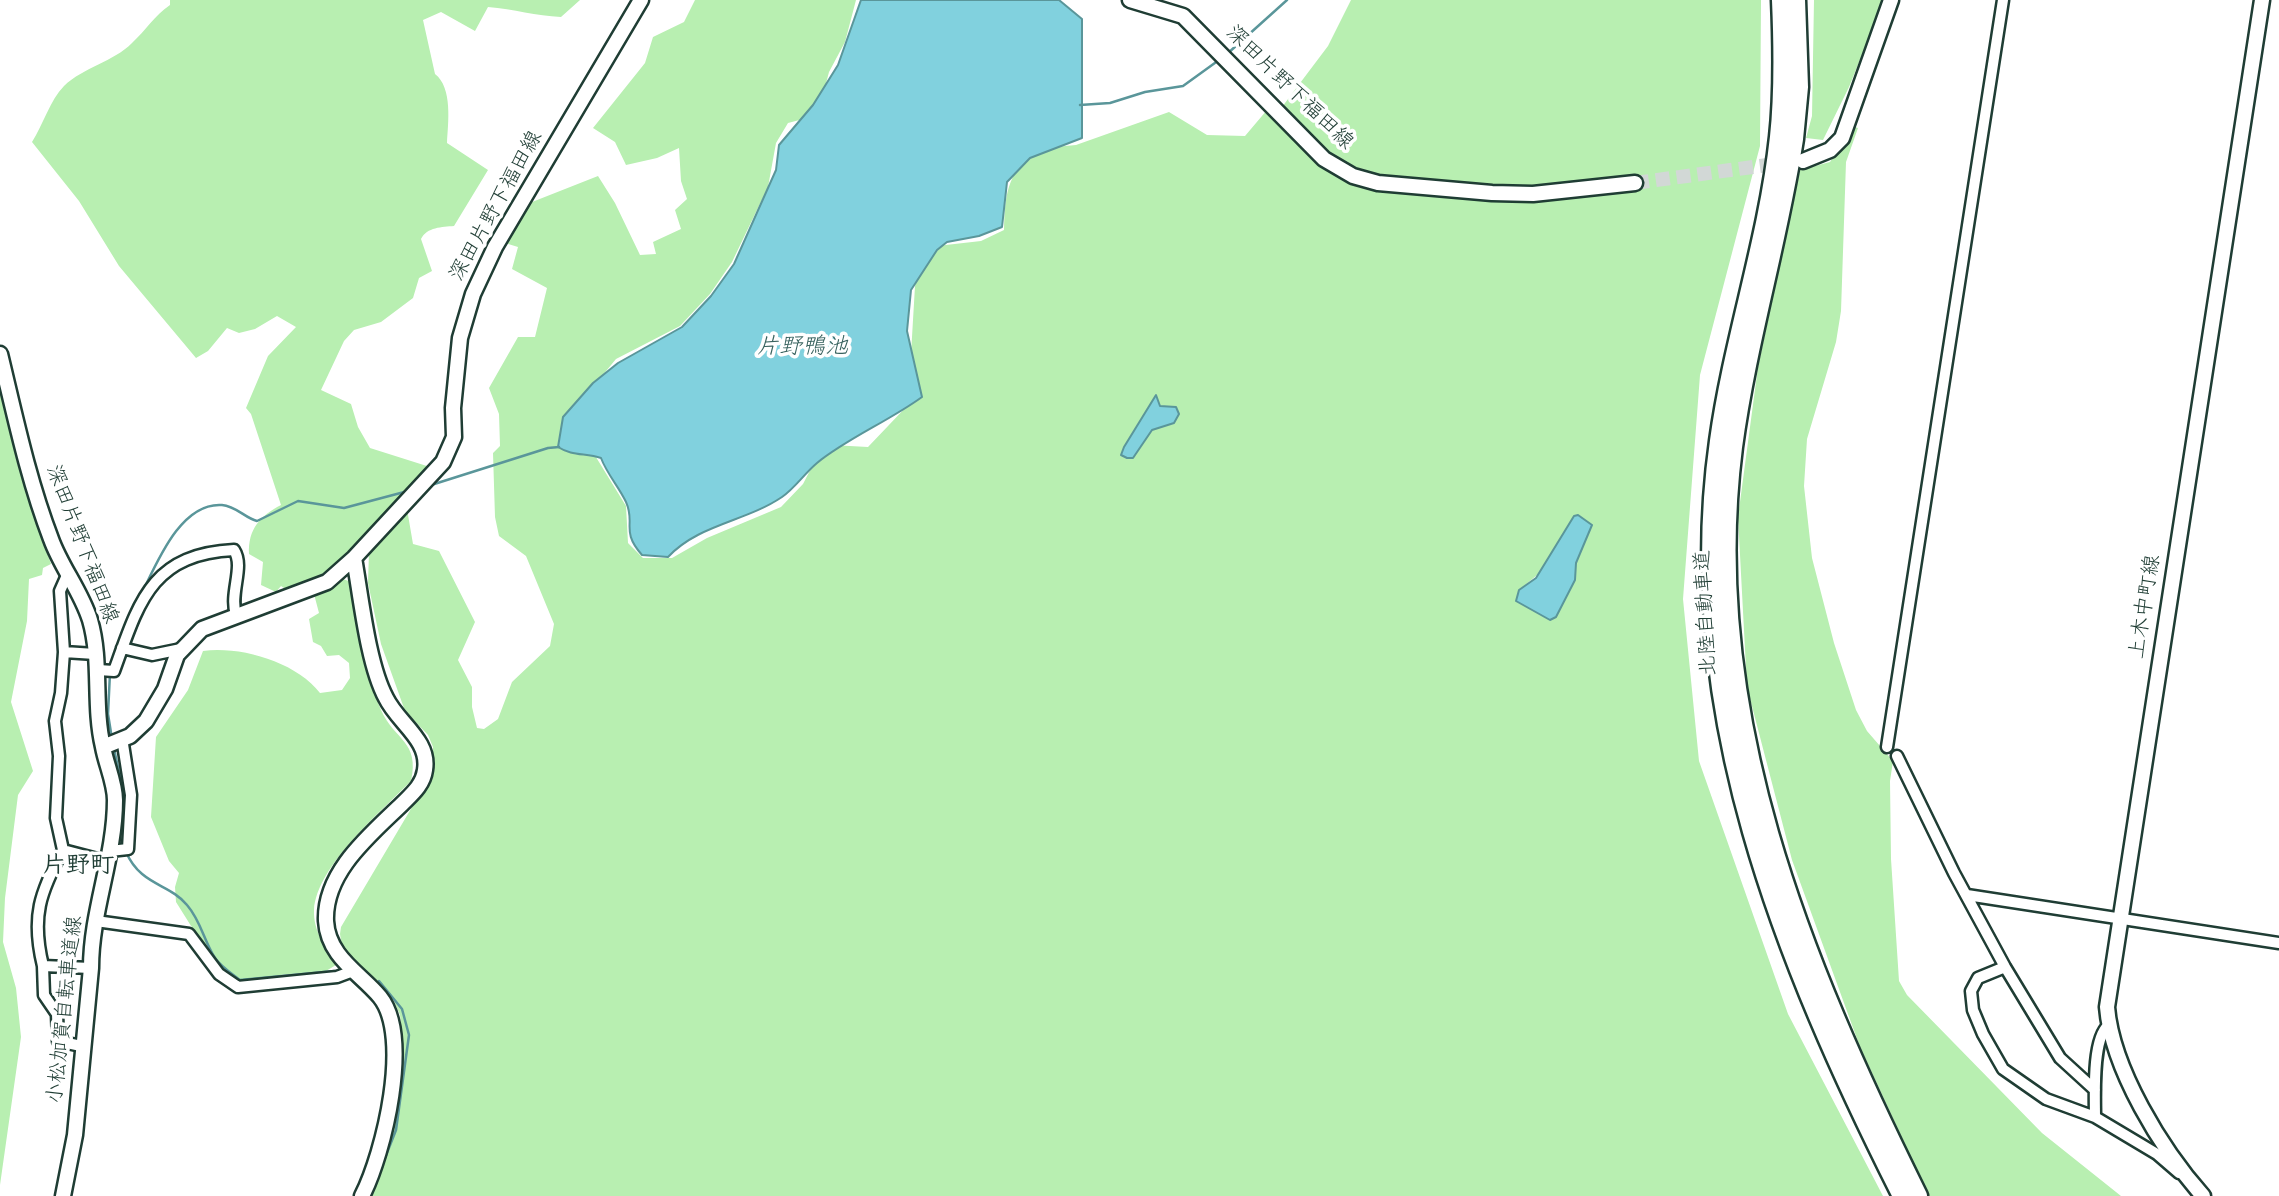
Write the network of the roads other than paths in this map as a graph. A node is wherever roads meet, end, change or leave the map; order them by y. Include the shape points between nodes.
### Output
1 (640, 0) edge
2 (1130, 0) edge
3 (1781, 0) edge
4 (1796, 0) edge
5 (1891, 0) edge
6 (2003, 0) edge
7 (2262, 0) edge
8 (1803, 161) dead end
9 (1634, 183) tunnel mouth
10 (0, 354) edge
11 (354, 558) junction
12 (68, 573) junction
13 (236, 615) junction
14 (122, 648) junction
15 (181, 649) junction
16 (64, 652) junction
17 (95, 654) junction
18 (98, 670) junction
19 (122, 738) junction
20 (103, 747) junction
21 (1887, 747) dead end
22 (1897, 756) dead end
23 (63, 850) junction
24 (109, 857) junction
25 (1967, 895) junction
26 (2120, 918) junction
27 (96, 921) junction
28 (2279, 943) edge
29 (43, 966) junction
30 (2005, 967) junction
31 (91, 968) junction
32 (353, 971) junction
33 (2108, 1026) junction
34 (81, 1046) junction
35 (2095, 1090) junction
36 (2095, 1117) junction
37 (2160, 1148) junction
38 (63, 1196) edge
39 (362, 1196) edge
40 (1902, 1196) edge
41 (1919, 1196) edge
42 (2203, 1196) edge

1 - 11 main road, 深田片野下福田線 via 495,247 473,294 460,338 454,437 443,462
2 - 9 main road, 深田片野下福田線 via 1182,16 1324,159 1353,176 1378,183 1478,193 1533,194
3 - 40 highway, 北陸自動車道 via 1779,137 1717,457 1711,544 1716,650 1731,754 1774,908 1844,1076
4 - 41 highway, 北陸自動車道 via 1799,75 1794,139 1742,389 1732,460 1727,547 1730,648 1746,747 1789,901 1857,1066
5 - 8 main road via 1842,138
6 - 21 street
7 - 26 main road, 上木中町線
10 - 12 main road, 深田片野下福田線 via 29,476
11 - 13 main road, 深田片野下福田線 via 327,582
11 - 32 main road via 379,682 391,709 421,743 426,763 416,789 347,860 332,891 326,920 331,944
12 - 16 street via 60,591
12 - 17 main road, 深田片野下福田線 via 91,623
13 - 14 street via 237,554 234,550 195,555 155,580
13 - 15 main road, 深田片野下福田線 via 202,629
14 - 15 street via 152,655
14 - 18 street via 114,671
15 - 19 main road, 深田片野下福田線 via 153,710 139,728
16 - 17 street
16 - 23 street via 55,721 59,756 56,818
17 - 18 main road, 深田片野下福田線
18 - 20 main road, 深田片野下福田線 via 98,726
19 - 20 main road, 深田片野下福田線
19 - 24 street via 131,795 128,849
20 - 24 main road, 小松加賀自転車道線 via 115,801
22 - 25 street
23 - 24 street
23 - 29 street via 37,908
24 - 27 main road, 小松加賀自転車道線
25 - 26 street
25 - 30 street
26 - 28 street
26 - 33 main road, 上木中町線
27 - 31 main road, 小松加賀自転車道線
27 - 32 street via 190,934 219,974 238,987 337,977
29 - 31 street
29 - 34 street via 44,995 56,1010 58,1041
30 - 35 street via 2060,1058
30 - 36 street via 1978,978 1972,990 1973,1010 1996,1060 2046,1099
31 - 34 main road, 小松加賀自転車道線
32 - 39 main road via 388,1010 396,1040 385,1136
33 - 35 street via 2098,1049
33 - 37 main road, 上木中町線
34 - 38 main road, 小松加賀自転車道線 via 75,1135
35 - 36 street
36 - 37 street
37 - 42 main road, 上木中町線

